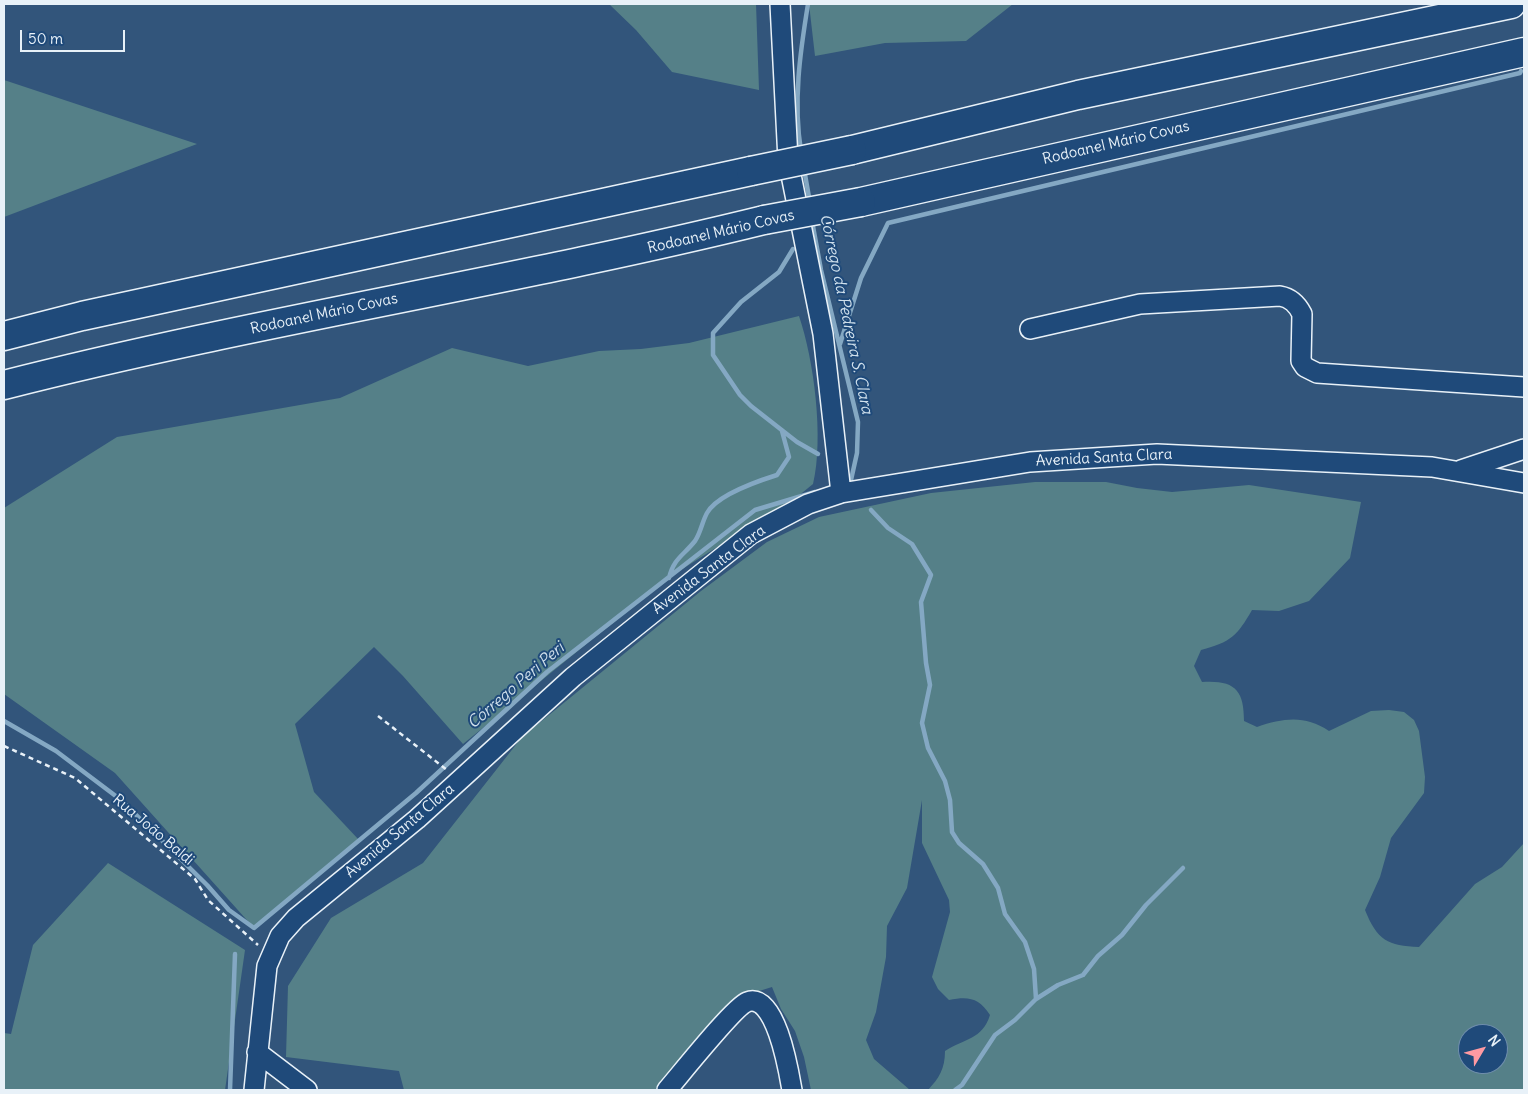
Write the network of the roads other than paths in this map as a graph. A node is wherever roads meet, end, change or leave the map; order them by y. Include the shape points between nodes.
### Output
1 (780, 4) edge
2 (1511, 4) edge
3 (1524, 52) edge
4 (1030, 329) dead end
5 (4, 336) edge
6 (4, 385) edge
7 (1524, 387) edge
8 (1524, 449) edge
9 (1457, 471) junction
10 (1524, 483) edge
11 (841, 493) junction
12 (257, 1052) junction
13 (254, 1090) edge
14 (306, 1090) edge
15 (667, 1090) edge
16 (792, 1090) edge

1 - 11 street via 788,160 823,334
2 - 5 highway, bridge via 1078,95 852,150 91,313
3 - 6 highway, Rodoanel Mário Covas, bridge via 861,202 764,220 644,250 210,337
4 - 7 street via 1140,304 1280,296 1288,297 1299,307 1302,314 1301,361 1317,374
8 - 9 street
9 - 10 street, Avenida Santa Clara
9 - 11 street, Avenida Santa Clara via 1432,467 1157,454 1030,462
11 - 12 street, Avenida Santa Clara via 808,504 751,534 573,677 417,819 296,918 280,936 270,956 263,984
12 - 13 street, Avenida Santa Clara
12 - 14 street
15 - 16 street via 730,1017 749,1001 759,1002 781,1037

